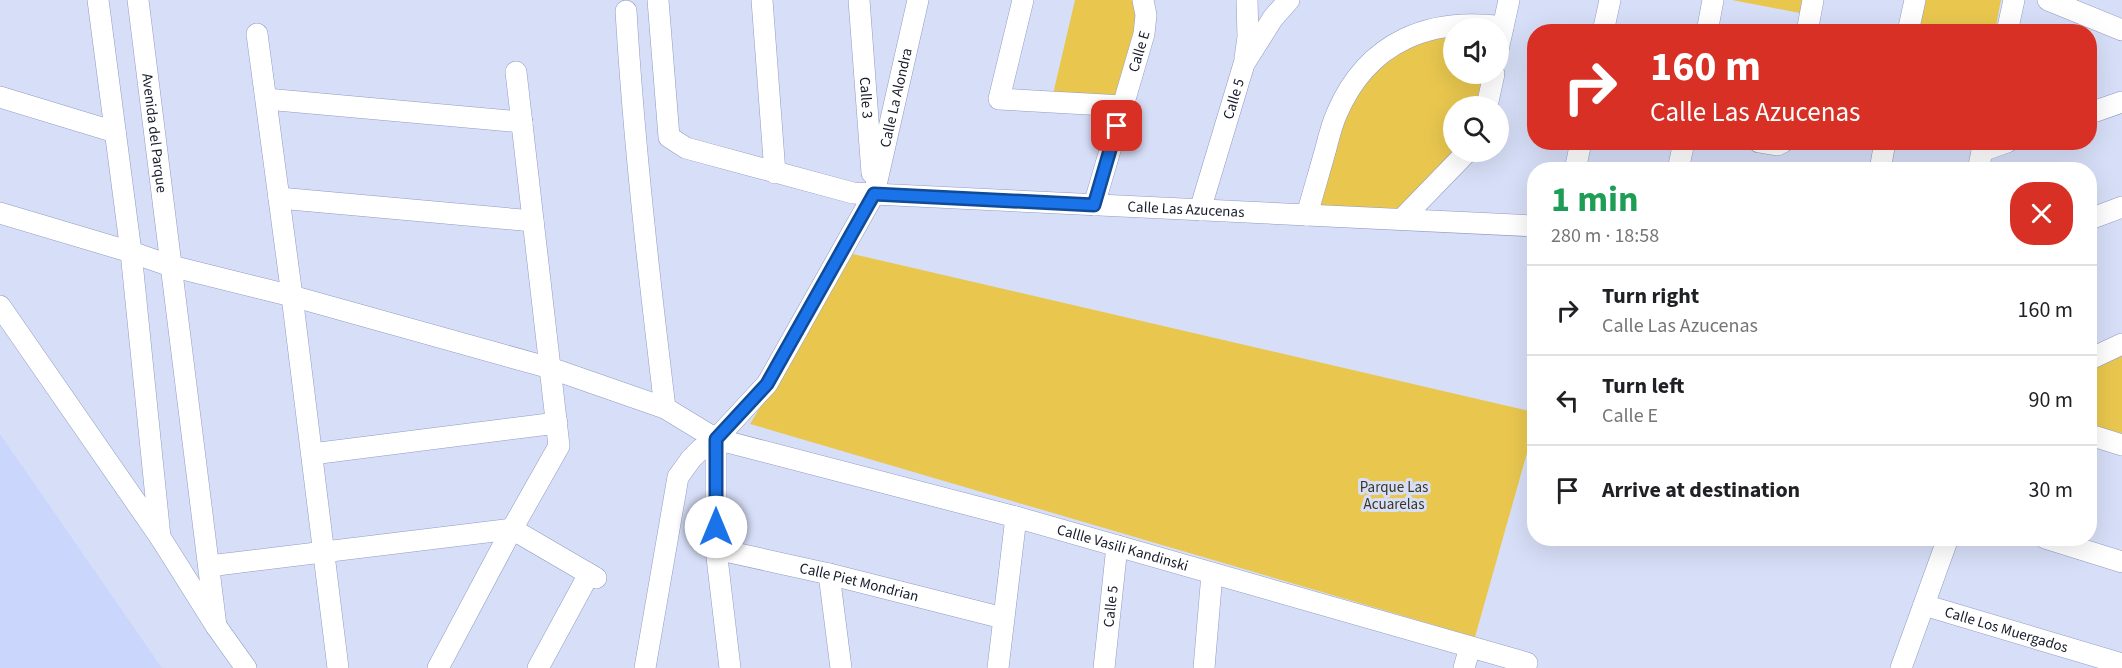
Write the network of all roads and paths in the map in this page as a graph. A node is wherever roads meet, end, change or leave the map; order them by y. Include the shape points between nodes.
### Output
1 (98, 0) edge
2 (138, 0) edge
3 (658, 0) edge
4 (762, 0) edge
5 (859, 0) edge
6 (918, 0) edge
7 (1023, 0) edge
8 (1143, 0) edge
9 (1247, 0) edge
10 (1289, 0) edge
11 (1509, 0) edge
12 (1610, 0) edge
13 (1713, 0) edge
14 (1813, 0) edge
15 (1915, 0) edge
16 (2014, 0) edge
17 (2048, 0) edge
18 (626, 11) dead end
19 (1505, 18) edge
20 (1605, 24) edge
21 (1708, 24) edge
22 (1808, 24) edge
23 (1910, 24) edge
24 (2009, 24) edge
25 (1443, 26) edge
26 (2122, 30) edge
27 (257, 34) dead end
28 (1244, 64) junction
29 (516, 72) dead end
30 (865, 79) junction
31 (900, 81) junction
32 (0, 97) edge
33 (266, 99) junction
34 (2122, 102) edge
35 (1123, 106) junction
36 (2097, 111) edge
37 (522, 122) junction
38 (115, 132) junction
39 (1457, 162) edge
40 (775, 172) junction
41 (874, 194) junction
42 (279, 198) junction
43 (1094, 205) junction
44 (2122, 207) edge
45 (1200, 210) junction
46 (0, 213) edge
47 (1307, 215) junction
48 (2097, 216) edge
49 (1402, 219) junction
50 (533, 221) junction
51 (1527, 226) edge
52 (131, 252) junction
53 (171, 266) junction
54 (292, 296) junction
55 (0, 306) edge
56 (2122, 344) edge
57 (2097, 356) edge
58 (550, 368) junction
59 (665, 408) junction
60 (557, 423) junction
61 (2097, 437) edge
62 (716, 439) junction
63 (2122, 445) edge
64 (312, 454) junction
65 (1016, 517) junction
66 (512, 529) junction
67 (160, 537) junction
68 (1117, 546) junction
69 (1945, 546) edge
70 (2070, 546) edge
71 (716, 549) junction
72 (324, 552) junction
73 (2122, 562) edge
74 (209, 566) junction
75 (829, 574) junction
76 (1212, 574) junction
77 (1924, 605) junction
78 (1003, 618) junction
79 (216, 626) junction
80 (1470, 647) junction
81 (1527, 663) dead end
82 (2122, 664) edge
83 (246, 668) edge
84 (338, 668) edge
85 (438, 668) edge
86 (538, 668) edge
87 (645, 668) edge
88 (730, 668) edge
89 (841, 668) edge
90 (998, 668) edge
91 (1104, 668) edge
92 (1204, 668) edge
93 (1464, 668) edge
94 (1901, 668) edge

1 - 38 street
2 - 53 street, Avenida del Parque
3 - 40 street, Calle Las Azucenas via 669,137 686,148
4 - 40 street
5 - 30 street, Calle 3
6 - 31 street, Calle La Alondra
7 - 35 street via 999,99
8 - 35 street, Calle E via 1144,34
9 - 28 street
10 - 28 street, Calle 5
11 - 19 street
12 - 20 street
13 - 21 street
14 - 22 street
15 - 23 street
16 - 24 street
17 - 26 street
18 - 59 street via 644,232
25 - 47 street via 1395,44 1359,75 1336,115
27 - 33 street
28 - 45 street, Calle 5
29 - 37 street
30 - 31 street
30 - 41 street, Calle 3
31 - 41 street, Calle La Alondra
32 - 38 street
33 - 37 street
33 - 42 street
34 - 36 street
35 - 43 street, Calle E
37 - 50 street
38 - 52 street
39 - 49 street
40 - 41 street, Calle Las Azucenas via 853,193
41 - 43 street, Calle Las Azucenas
41 - 62 street, Calle La Alondra via 767,384
42 - 50 street
42 - 54 street
43 - 45 street, Calle Las Azucenas
44 - 48 street
45 - 47 street, Calle Las Azucenas
46 - 52 street, Callle Vasili Kandinski
47 - 49 street, Calle Las Azucenas
49 - 51 street, Calle Las Azucenas
50 - 58 street
52 - 53 street, Callle Vasili Kandinski
52 - 67 street
53 - 54 street, Callle Vasili Kandinski
53 - 74 street, Avenida del Parque
54 - 58 street, Callle Vasili Kandinski
54 - 64 street
55 - 67 street
56 - 57 street
58 - 59 street, Callle Vasili Kandinski
58 - 60 street
59 - 62 street, Callle Vasili Kandinski
60 - 64 street
60 - 66 street via 559,446
61 - 63 street
62 - 65 street, Callle Vasili Kandinski
62 - 71 street
62 - 87 street, Calle La Alondra via 701,449 678,477
64 - 72 street
65 - 68 street, Callle Vasili Kandinski
65 - 78 street
66 - 72 street
66 - 85 street
66 - 86 street via 592,576
67 - 79 street
68 - 76 street, Callle Vasili Kandinski
68 - 91 street, Calle 5
69 - 77 street
70 - 73 street
71 - 75 street, Calle Piet Mondrian
71 - 88 street
72 - 74 street
72 - 84 street
74 - 79 street, Avenida del Parque
75 - 78 street, Calle Piet Mondrian
75 - 89 street
76 - 80 street, Callle Vasili Kandinski
76 - 92 street
77 - 82 street, Calle Los Muergados
77 - 94 street
78 - 90 street
79 - 83 street
80 - 81 street, Callle Vasili Kandinski
80 - 93 street

